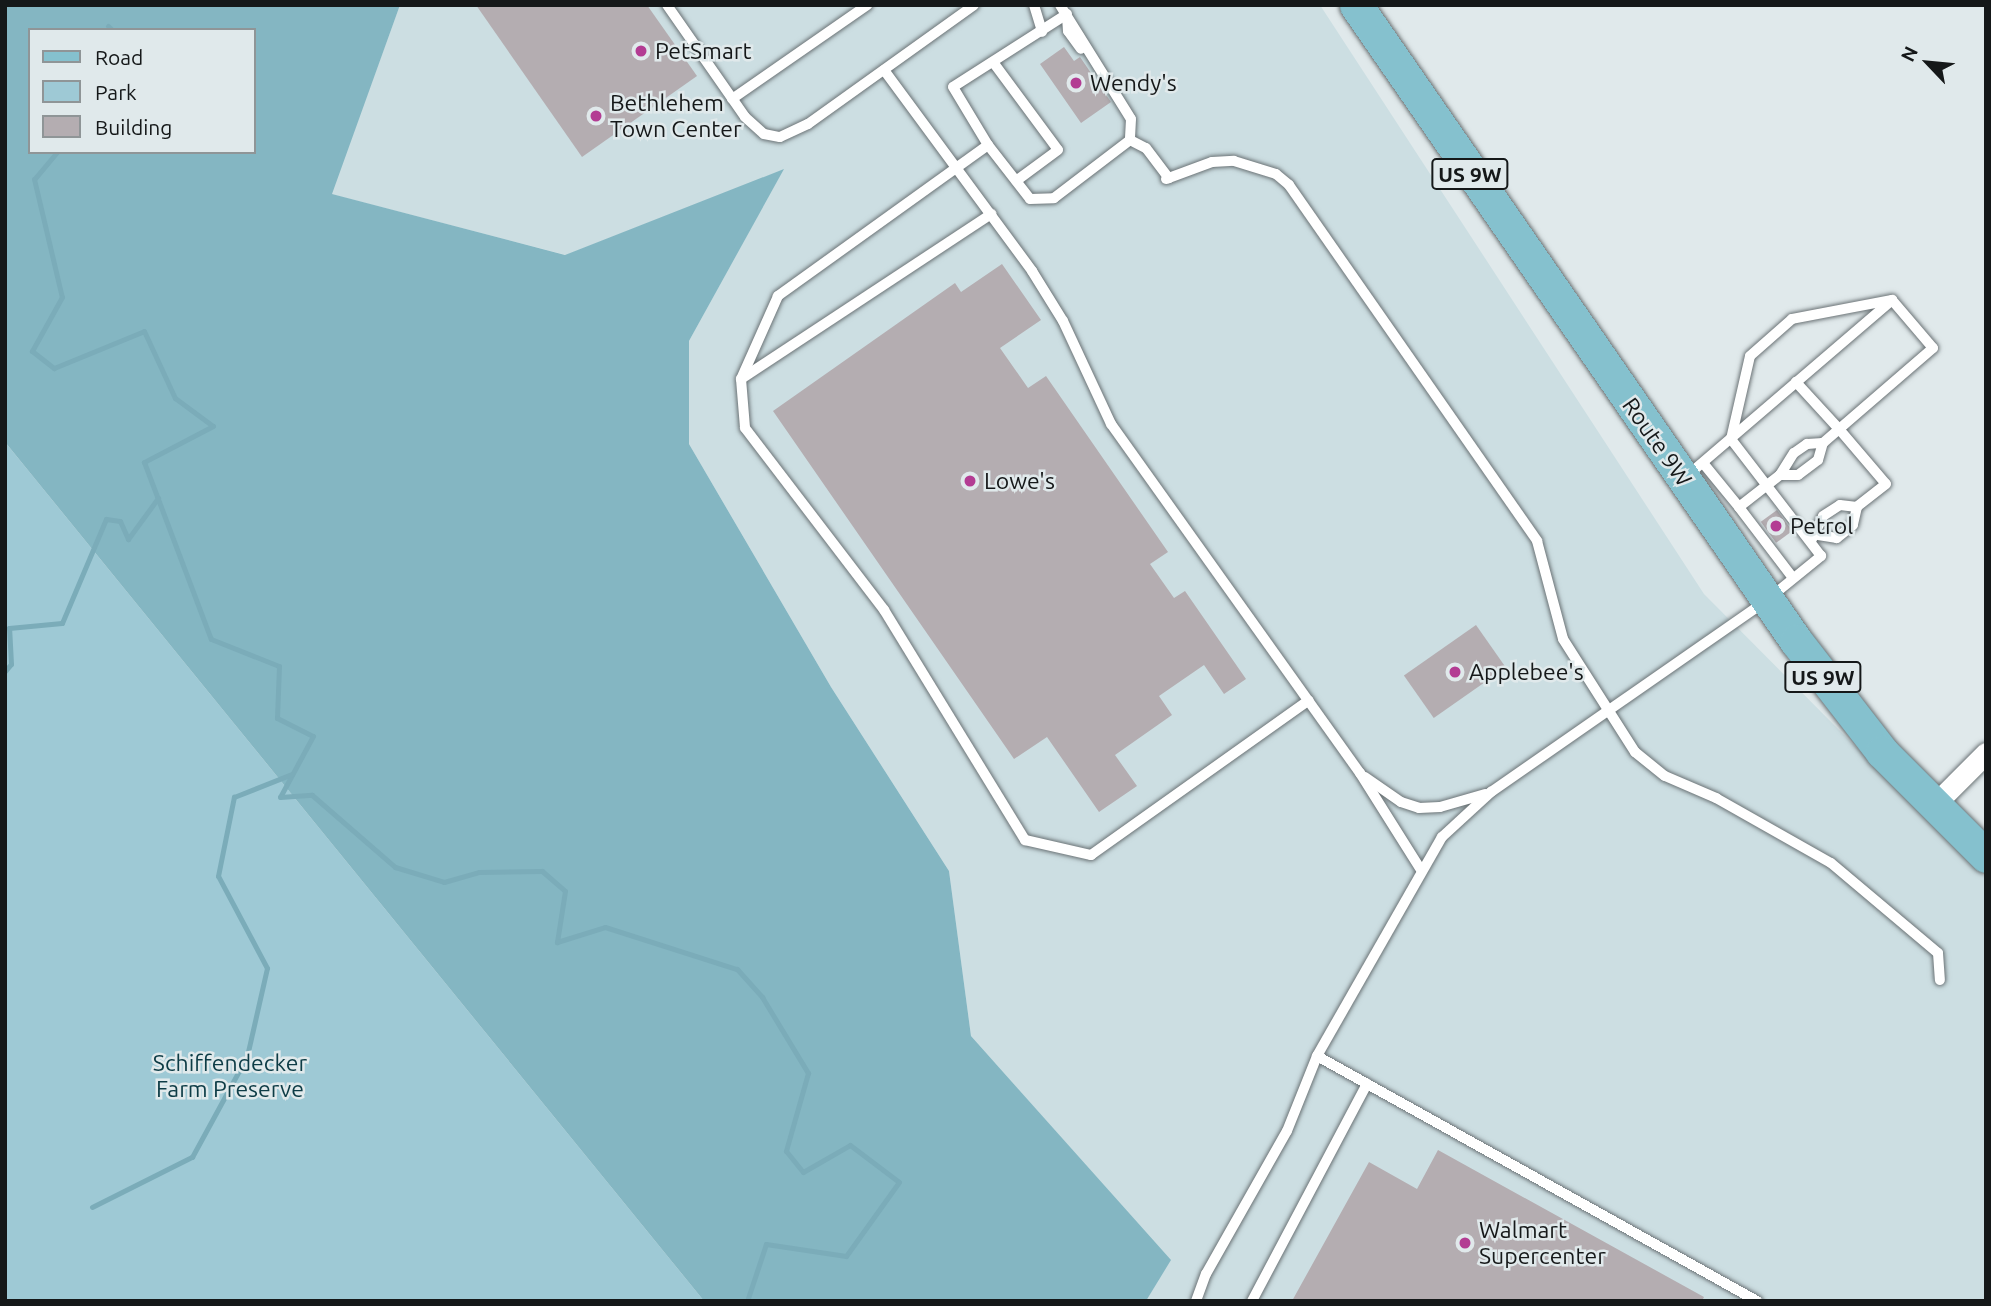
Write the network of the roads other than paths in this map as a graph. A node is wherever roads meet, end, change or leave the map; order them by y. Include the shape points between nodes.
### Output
1 (667, 5) edge
2 (867, 5) edge
3 (974, 5) edge
4 (1034, 5) edge
5 (1356, 5) edge
6 (1064, 10) edge
7 (1042, 32) junction
8 (993, 62) junction
9 (884, 69) junction
10 (732, 99) junction
11 (1130, 140) junction
12 (988, 145) junction
13 (955, 166) junction
14 (1016, 180) junction
15 (991, 214) junction
16 (1892, 300) junction
17 (741, 380) junction
18 (1796, 382) junction
19 (1839, 429) junction
20 (1731, 439) junction
21 (1823, 443) junction
22 (1693, 471) junction
23 (1780, 475) junction
24 (1768, 485) junction
25 (1739, 507) junction
26 (1857, 507) junction
27 (1814, 537) junction
28 (1793, 578) junction
29 (1767, 600) junction
30 (1308, 700) junction
31 (1608, 710) junction
32 (1986, 752) edge
33 (1360, 773) junction
34 (1491, 792) junction
35 (1933, 806) junction
36 (1986, 856) edge
37 (1421, 870) junction
38 (1940, 980) dead end
39 (1317, 1056) junction
40 (1367, 1084) junction
41 (1196, 1301) edge
42 (1252, 1301) edge
43 (1757, 1301) edge

1 - 10 lane
2 - 10 lane
3 - 9 lane
4 - 7 lane
5 - 22 main road, Route 9W / US 9W
6 - 7 lane
6 - 11 lane via 1131,119
7 - 8 lane
8 - 12 lane via 953,87
8 - 14 lane via 1058,150
9 - 10 lane via 790,135 764,134
9 - 13 lane
11 - 14 lane via 1054,198 1030,199
11 - 31 lane via 1146,148 1168,178 1212,162 1234,161 1276,174 1289,186 1537,541 1563,639
12 - 13 lane
12 - 14 lane
13 - 15 lane
13 - 17 lane via 778,296
15 - 17 lane
15 - 30 lane via 1063,321 1111,424
16 - 18 lane
16 - 19 lane via 1933,348
16 - 20 lane via 1791,319 1750,356
17 - 30 lane via 745,428 884,610 1025,840 1091,855
18 - 19 lane
18 - 20 lane
19 - 21 lane
19 - 26 lane via 1886,484
20 - 22 lane
20 - 24 lane
21 - 23 lane via 1800,449 1787,459
21 - 23 lane via 1818,460 1798,475
22 - 25 lane
22 - 29 main road, Route 9W / US 9W
23 - 24 lane
24 - 25 lane
24 - 27 lane
25 - 28 lane
26 - 27 lane via 1840,505 1823,516
26 - 27 lane via 1853,525 1838,538
27 - 28 lane via 1821,556
28 - 29 lane
29 - 31 lane
29 - 35 main road, Route 9W / US 9W via 1851,715
30 - 33 lane
31 - 34 lane
31 - 38 lane via 1635,752 1656,770 1831,863 1938,953
32 - 35 street
33 - 34 lane via 1401,802 1419,808 1440,807
33 - 37 lane
34 - 37 lane via 1452,826
35 - 36 main road, Route 9W / US 9W
37 - 39 lane
39 - 40 lane
39 - 41 lane via 1287,1131 1206,1274
40 - 42 lane
40 - 43 lane

